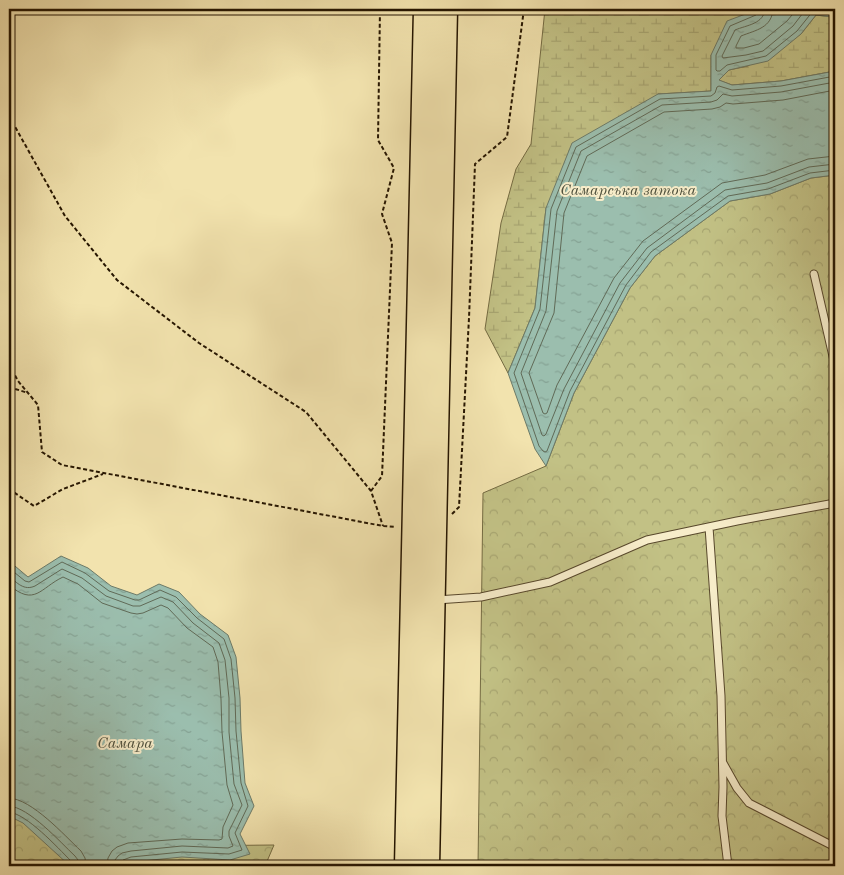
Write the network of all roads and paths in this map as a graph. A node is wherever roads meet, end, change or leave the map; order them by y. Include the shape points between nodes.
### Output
1 (380, 9) edge
2 (425, 9) edge
3 (446, 9) edge
4 (524, 9) edge
5 (9, 116) edge
6 (814, 274) dead end
7 (9, 364) edge
8 (835, 365) edge
9 (9, 387) edge
10 (28, 393) junction
11 (105, 473) junction
12 (9, 489) edge
13 (370, 491) junction
14 (835, 503) edge
15 (384, 526) junction
16 (708, 527) junction
17 (424, 528) junction
18 (434, 601) junction
19 (722, 762) junction
20 (835, 847) edge
21 (406, 866) edge
22 (428, 866) edge
23 (728, 866) edge

1 - 13 path via 378,140 394,168 382,214 392,243 382,476
2 - 17 highway
3 - 17 highway
4 - 17 path via 508,137 475,164 459,507
5 - 13 path via 65,216 117,280 199,343 306,412
6 - 8 lane
7 - 10 path
9 - 10 path
10 - 11 path via 38,405 42,452 62,466
11 - 12 path via 63,489 34,506
11 - 15 path
13 - 15 path
14 - 16 lane
15 - 17 path
16 - 18 lane via 647,540 550,582 481,597
16 - 19 lane via 721,696
17 - 18 highway
17 - 21 highway
18 - 22 highway
19 - 20 lane via 749,803
19 - 23 lane via 722,816

